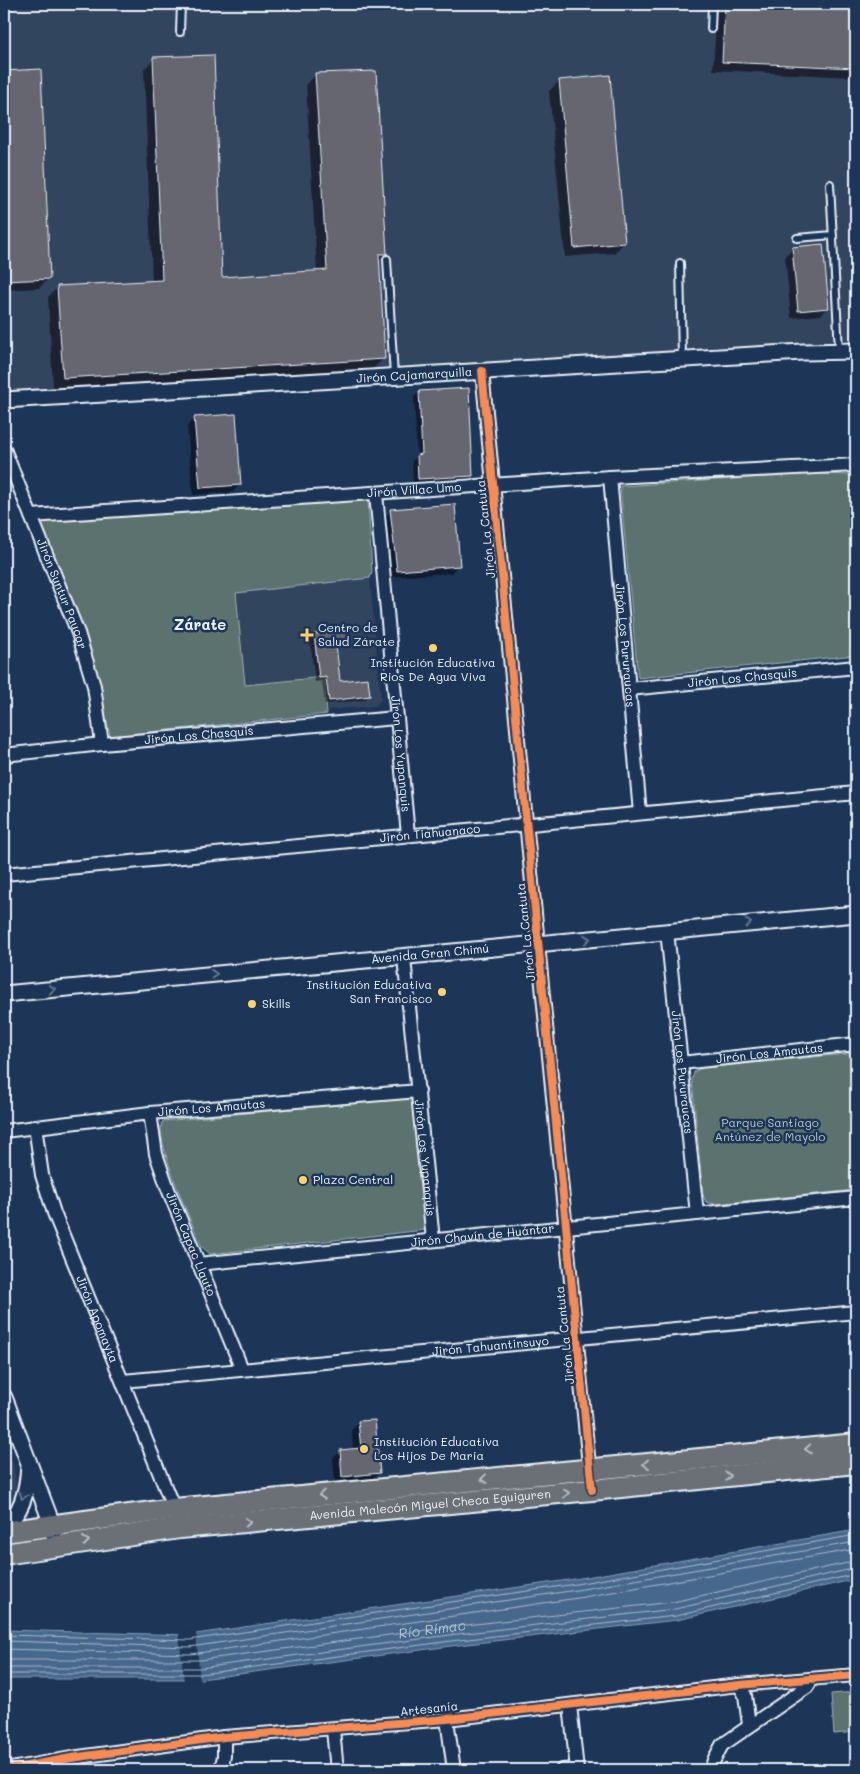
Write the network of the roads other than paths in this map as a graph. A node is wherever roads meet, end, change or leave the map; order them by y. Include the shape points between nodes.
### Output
1 (181, 4) edge
2 (712, 4) edge
3 (711, 29) dead end
4 (180, 32) dead end
5 (830, 184) dead end
6 (833, 235) junction
7 (797, 238) dead end
8 (387, 259) dead end
9 (680, 264) dead end
10 (840, 350) junction
11 (856, 351) edge
12 (682, 359) junction
13 (482, 372) junction
14 (394, 377) junction
15 (4, 400) edge
16 (4, 449) edge
17 (856, 466) edge
18 (610, 477) junction
19 (493, 486) junction
20 (376, 494) junction
21 (31, 516) junction
22 (856, 667) edge
23 (629, 689) junction
24 (396, 718) junction
25 (102, 744) junction
26 (4, 755) edge
27 (856, 793) edge
28 (640, 813) junction
29 (526, 824) junction
30 (408, 835) junction
31 (4, 874) edge
32 (856, 914) edge
33 (667, 930) junction
34 (538, 943) junction
35 (404, 958) junction
36 (4, 994) edge
37 (856, 1044) edge
38 (681, 1063) junction
39 (418, 1091) junction
40 (150, 1113) junction
41 (35, 1126) junction
42 (4, 1131) edge
43 (856, 1198) edge
44 (697, 1214) junction
45 (566, 1227) junction
46 (433, 1240) junction
47 (198, 1264) junction
48 (856, 1312) edge
49 (577, 1338) junction
50 (242, 1370) junction
51 (123, 1381) junction
52 (4, 1397) edge
53 (856, 1444) edge
54 (30, 1461) junction
55 (856, 1463) edge
56 (589, 1469) junction
57 (592, 1490) junction
58 (174, 1509) junction
59 (52, 1524) junction
60 (4, 1526) edge
61 (4, 1532) edge
62 (56, 1545) junction
63 (4, 1554) edge
64 (856, 1676) edge
65 (812, 1679) junction
66 (739, 1685) junction
67 (570, 1705) junction
68 (447, 1719) junction
69 (749, 1725) junction
70 (333, 1730) junction
71 (224, 1737) junction
72 (576, 1769) edge
73 (5, 1770) edge
74 (220, 1770) edge
75 (337, 1770) edge
76 (454, 1770) edge
77 (562, 1770) edge
78 (711, 1770) edge

1 - 4 lane
2 - 3 lane
5 - 6 lane
6 - 7 lane
6 - 10 lane
8 - 14 lane
9 - 12 lane
10 - 11 street, Jirón Cajamarquilla
10 - 12 street, Jirón Cajamarquilla
12 - 13 street, Jirón Cajamarquilla
13 - 14 street, Jirón Cajamarquilla
13 - 19 street, Jirón La Cantuta
14 - 15 street, Jirón Cajamarquilla
16 - 21 street, Jirón Suntur Paucar
17 - 18 street, Jirón Villac Umo
18 - 19 street, Jirón Villac Umo
18 - 23 street, Jirón Los Pururaucas
19 - 20 street, Jirón Villac Umo
19 - 29 street, Jirón La Cantuta
20 - 21 street, Jirón Villac Umo
20 - 24 street, Jirón Los Yupanquis
21 - 25 street, Jirón Suntur Paucar via 78,633 94,686
22 - 23 street, Jirón Los Chasquis
23 - 28 street, Jirón Los Pururaucas
24 - 25 street, Jirón Los Chasquis
24 - 30 street, Jirón Los Yupanquis
25 - 26 street, Jirón Los Chasquis
27 - 28 street, Jirón Tiahuanaco
28 - 29 street, Jirón Tiahuanaco
29 - 30 street, Jirón Tiahuanaco
29 - 34 street, Jirón La Cantuta
30 - 31 street, Jirón Tiahuanaco
33 -> 32 street, Avenida Gran Chimú
34 -> 33 street, Avenida Gran Chimú
33 - 38 street, Jirón Los Pururaucas
34 - 35 street, Avenida Gran Chimú
34 - 45 street, Jirón La Cantuta
36 -> 35 street, Avenida Gran Chimú
35 - 39 street, Jirón Los Yupanquis
37 - 38 street, Jirón Los Amautas
38 - 44 street, Jirón Los Pururaucas
39 - 40 street, Jirón Los Amautas
39 - 46 street, Jirón Los Yupanquis
40 - 41 street, Jirón Los Amautas
40 - 47 street, Jirón Capac Llauto via 156,1154
41 - 42 street, Jirón Los Amautas
41 - 51 street, Jirón Apomayta via 42,1175 54,1213
43 - 44 street, Jirón Chavín de Huántar
44 - 45 street, Jirón Chavín de Huántar
45 - 46 street, Jirón Chavín de Huántar
45 - 49 street, Jirón La Cantuta
46 - 47 street, Jirón Chavín de Huántar
47 - 50 street, Jirón Capac Llauto
48 - 49 street, Jirón Tahuantinsuyo
49 - 50 street, Jirón Tahuantinsuyo
49 - 56 street, Jirón La Cantuta
50 - 51 street, Jirón Tahuantinsuyo
51 - 58 street, Jirón Apomayta
52 - 54 street
53 -> 56 main road, Avenida Malecón Miguel Checa Eguiguren
54 - 59 street
54 -> 60 street via 25,1495
57 -> 55 main road, Avenida Malecón Miguel Checa Eguiguren
56 - 57 street, Jirón La Cantuta
56 -> 58 main road, Avenida Malecón Miguel Checa Eguiguren
62 -> 57 main road, Avenida Malecón Miguel Checa Eguiguren via 180,1528
58 - 59 main road, Avenida Malecón Miguel Checa Eguiguren
59 - 61 main road, Avenida Malecón Miguel Checa Eguiguren
59 - 62 street
62 - 63 main road, Avenida Malecón Miguel Checa Eguiguren
64 - 65 street, Artesanía
65 - 66 street, Artesanía
65 - 69 street via 806,1687
66 - 67 street, Artesanía
66 - 69 street via 745,1695
67 - 68 street, Artesanía
67 - 72 street
68 - 70 street, Artesanía
68 - 76 street
69 - 78 street via 722,1745
70 - 71 street, Artesanía
70 - 75 street
71 - 73 street, Artesanía
71 - 74 street
72 - 77 street

